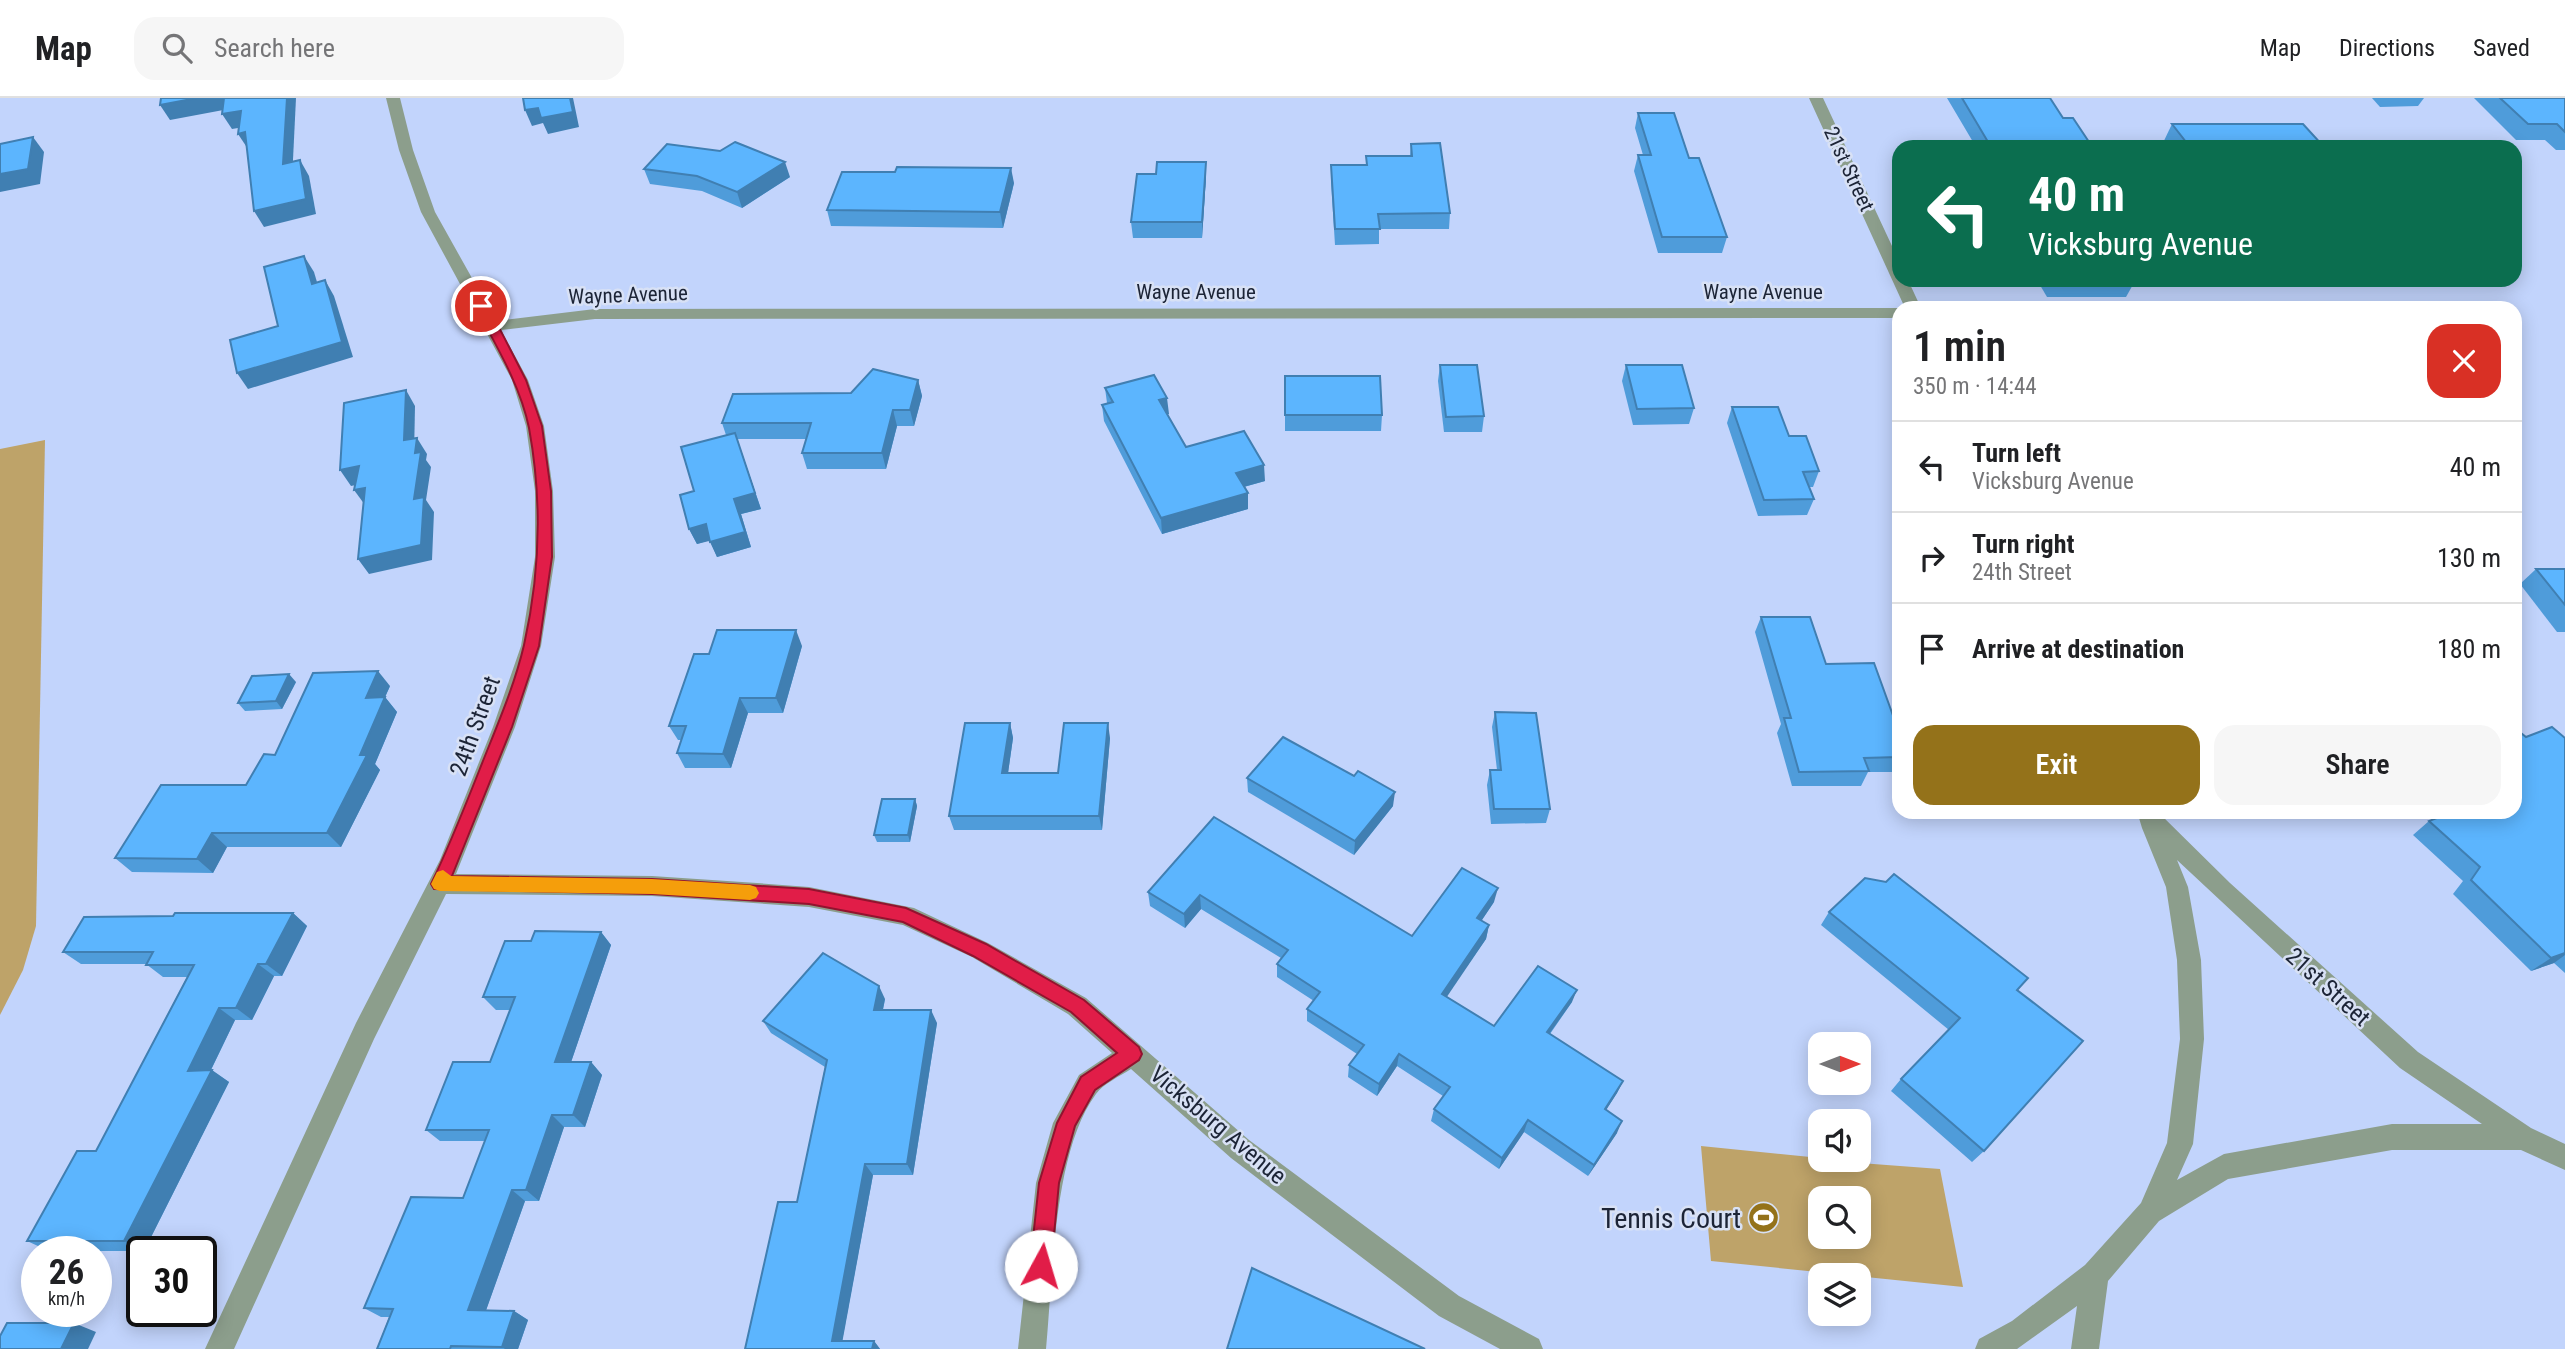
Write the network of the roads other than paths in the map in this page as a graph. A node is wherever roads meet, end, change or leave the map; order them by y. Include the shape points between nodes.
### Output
1 (393, 98) edge
2 (1816, 98) edge
3 (1892, 264) edge
4 (1892, 313) edge
5 (493, 326) junction
6 (2150, 819) edge
7 (2152, 819) edge
8 (440, 884) junction
9 (1132, 1054) junction
10 (2522, 1137) junction
11 (2565, 1157) edge
12 (2150, 1212) junction
13 (2095, 1275) junction
14 (219, 1349) edge
15 (1032, 1349) edge
16 (1529, 1349) edge
17 (1989, 1349) edge
18 (2085, 1349) edge

1 - 5 street, 24th Street via 428,212
2 - 3 street, 21st Street
4 - 5 street, Wayne Avenue via 595,314
5 - 8 street, 24th Street via 520,380 535,426 544,491 545,557 531,646 500,739
6 - 12 street, 21st Street via 2177,887 2189,960 2192,1039 2180,1144
7 - 10 street, 21st Street via 2222,890 2409,1060
8 - 9 street, Vicksburg Avenue via 652,886 809,897 906,915 980,950 1077,1006
8 - 14 street, 24th Street via 365,1031
9 - 15 street via 1088,1083 1066,1123 1049,1183
9 - 16 street, Vicksburg Avenue via 1240,1149 1449,1306
10 - 11 street
10 - 12 street via 2392,1138 2224,1167
12 - 13 street
13 - 17 street via 2022,1331
13 - 18 street

